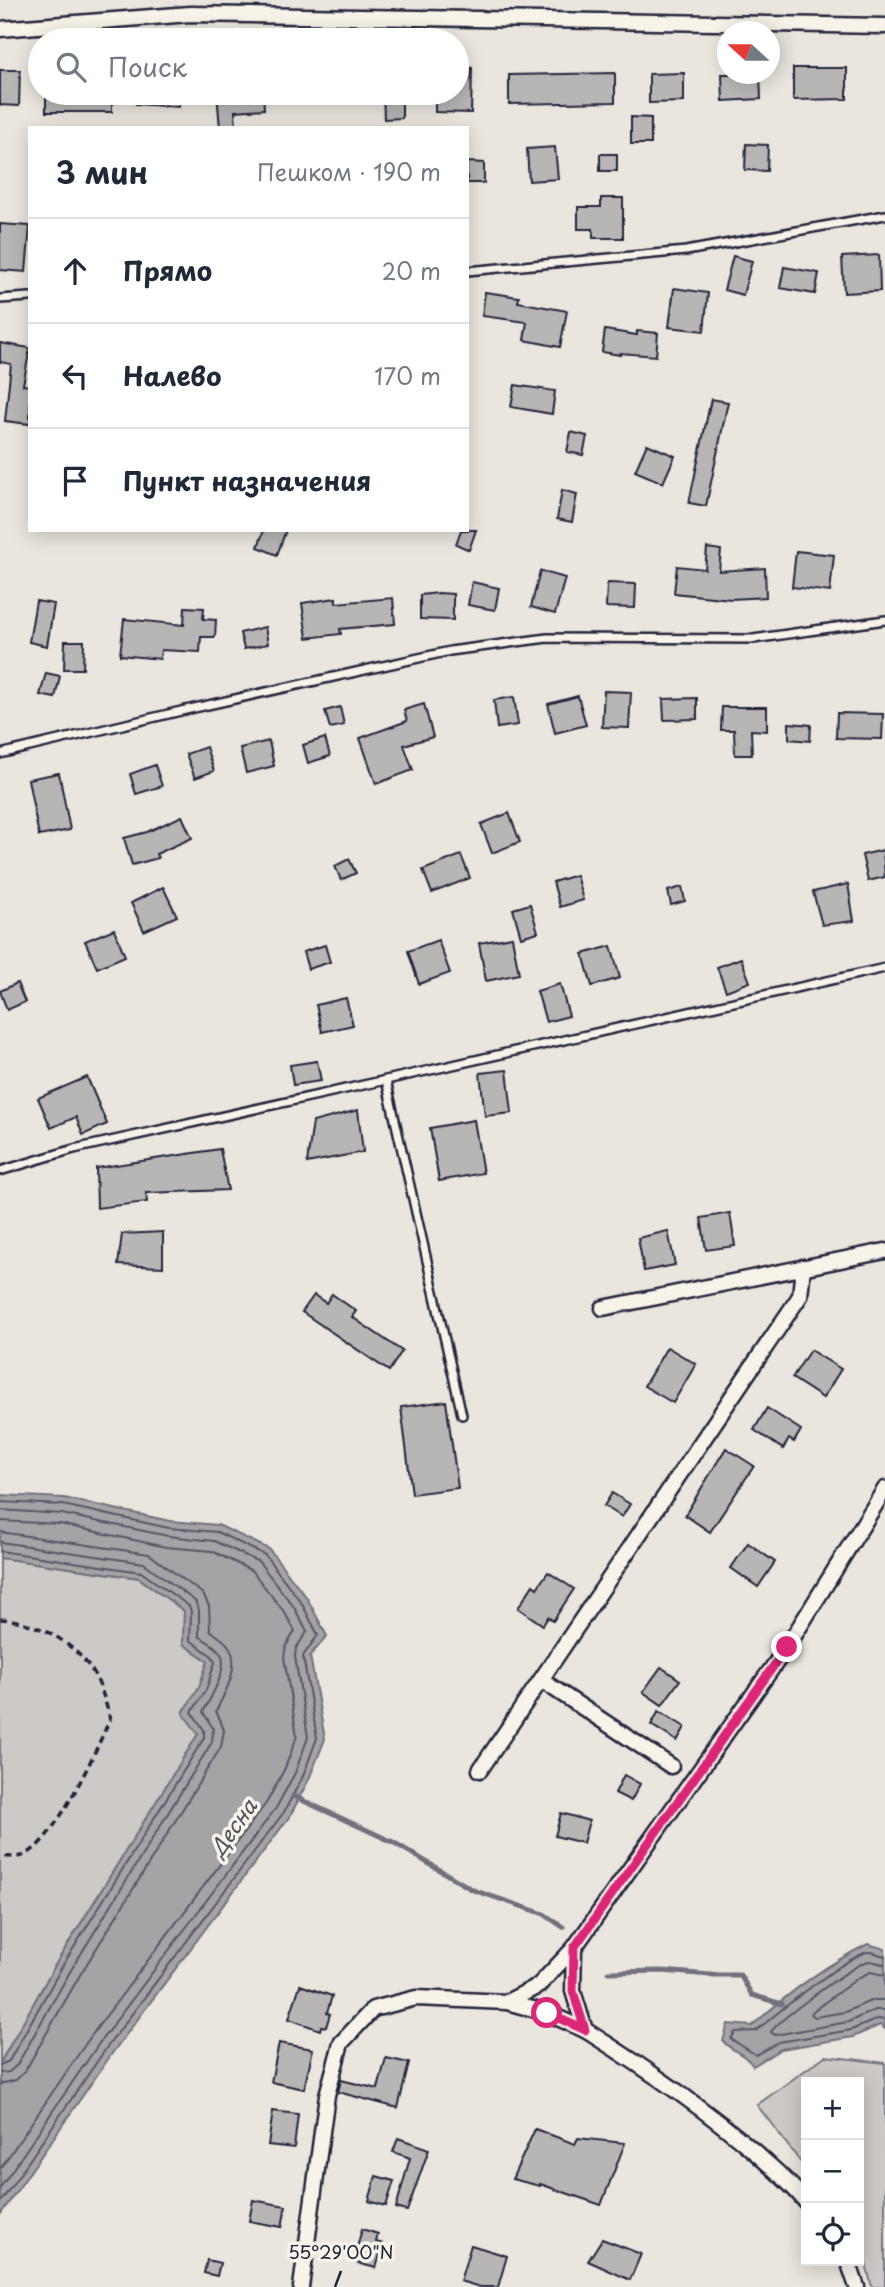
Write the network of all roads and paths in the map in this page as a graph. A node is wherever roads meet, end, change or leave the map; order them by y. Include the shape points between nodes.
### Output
1 (885, 26) edge
2 (0, 29) edge
3 (885, 215) edge
4 (469, 271) edge
5 (28, 297) edge
6 (0, 299) edge
7 (885, 620) edge
8 (0, 754) edge
9 (885, 968) edge
10 (386, 1080) junction
11 (0, 1171) edge
12 (885, 1251) edge
13 (803, 1267) junction
14 (603, 1308) dead end
15 (462, 1415) dead end
16 (885, 1489) edge
17 (0, 1619) edge
18 (541, 1680) junction
19 (671, 1766) dead end
20 (480, 1770) dead end
21 (0, 1857) edge
22 (574, 1948) junction
23 (507, 2002) junction
24 (585, 2030) junction
25 (801, 2196) edge
26 (850, 2266) edge
27 (301, 2287) edge
28 (858, 2287) edge

1 - 2 street via 190,14
3 - 4 lane via 686,251
5 - 6 lane
7 - 8 lane via 753,639 547,638 450,650
9 - 10 lane
10 - 11 lane via 74,1149
10 - 15 lane
12 - 13 street
13 - 14 street
13 - 18 street via 800,1296
16 - 22 street via 787,1647
17 - 21 path via 41,1628 68,1645 92,1671 110,1719 47,1838 23,1856
18 - 19 street
18 - 20 street
22 - 23 street via 538,1986
22 - 24 street via 573,1991
23 - 24 street
23 - 27 street via 416,1997 373,2009 341,2043 327,2095
24 - 25 street via 730,2131
26 - 28 street

